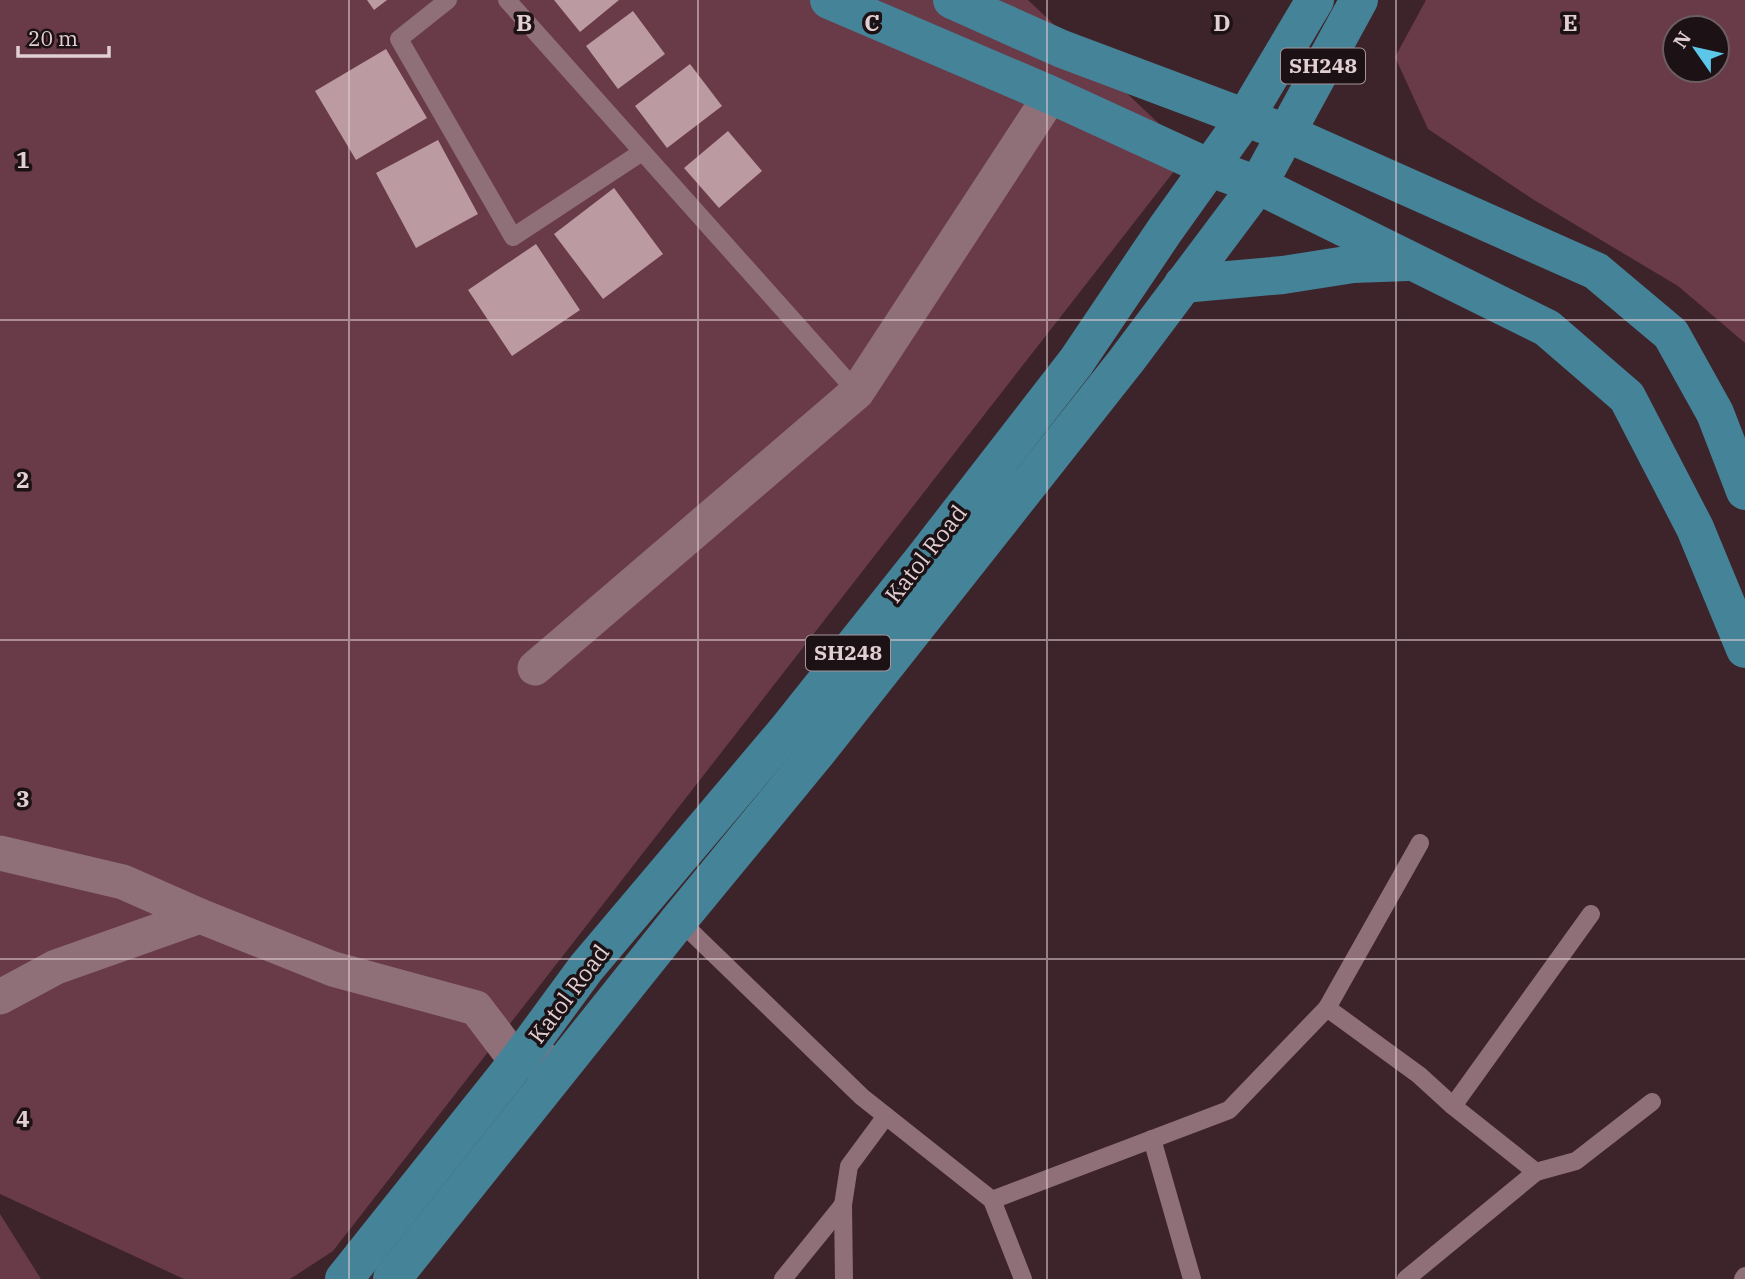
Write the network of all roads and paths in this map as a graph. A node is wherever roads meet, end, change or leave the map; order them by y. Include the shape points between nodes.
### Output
1 (448, 0) edge
2 (507, 0) edge
3 (829, 0) edge
4 (952, 0) edge
5 (1315, 0) edge
6 (1359, 0) edge
7 (1051, 95) junction
8 (1245, 118) junction
9 (1286, 133) junction
10 (642, 152) junction
11 (1210, 168) junction
12 (1258, 186) junction
13 (1413, 262) junction
14 (1183, 284) junction
15 (857, 392) junction
16 (1745, 491) edge
17 (1745, 649) edge
18 (535, 668) dead end
19 (1420, 843) dead end
20 (0, 853) edge
21 (1591, 914) dead end
22 (200, 916) junction
23 (679, 920) junction
24 (0, 997) edge
25 (1327, 1007) junction
26 (571, 1055) junction
27 (517, 1062) junction
28 (1652, 1102) dead end
29 (1453, 1106) junction
30 (886, 1116) junction
31 (1152, 1139) junction
32 (1536, 1172) junction
33 (992, 1200) junction
34 (843, 1205) junction
35 (344, 1279) edge
36 (392, 1279) edge
37 (783, 1279) edge
38 (844, 1279) edge
39 (1023, 1279) edge
40 (1192, 1279) edge
41 (1406, 1279) edge

1 - 10 lane via 399,39 513,237
2 - 10 lane
3 - 7 main road
4 - 8 main road via 1062,49
5 - 8 main road, Katol Road / SH248
6 - 9 main road, Katol Road / SH248
7 - 11 main road
7 - 15 street
8 - 9 main road
8 - 11 main road, Katol Road / SH248
9 - 12 main road, Katol Road / SH248
9 - 16 main road via 1596,271 1671,334 1715,413
10 - 15 lane
11 - 12 main road
11 - 27 main road, Katol Road / SH248 via 1076,362 787,730 586,968
12 - 13 main road
12 - 14 main road, Katol Road / SH248
13 - 14 main road via 1353,264
13 - 17 main road via 1548,328 1627,397 1695,528
14 - 23 main road, Katol Road / SH248 via 835,729
15 - 18 street
19 - 25 lane
20 - 22 street via 123,882
21 - 29 lane
22 - 24 street via 56,967
22 - 27 street via 333,969 476,1007
23 - 26 main road, Katol Road / SH248
23 - 30 lane
25 - 29 lane via 1419,1074
25 - 31 lane via 1229,1110
26 - 27 street
26 - 36 main road, Katol Road / SH248
27 - 35 main road, Katol Road / SH248
28 - 32 lane via 1576,1161
29 - 32 lane
30 - 33 lane
30 - 34 lane via 849,1166
31 - 33 lane
31 - 40 lane
32 - 41 lane
33 - 39 lane
34 - 37 lane
34 - 38 lane

